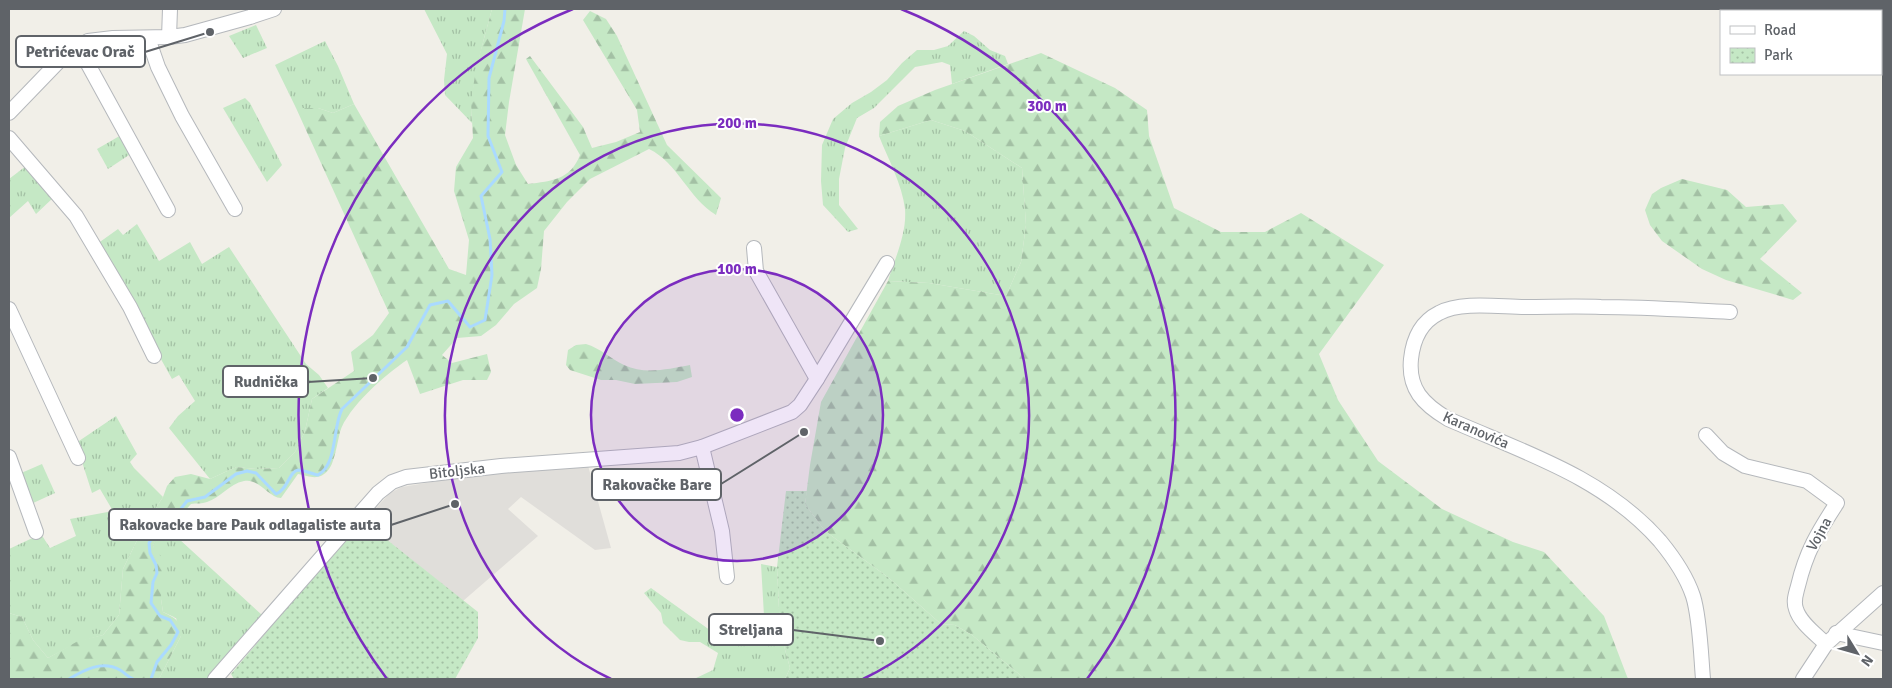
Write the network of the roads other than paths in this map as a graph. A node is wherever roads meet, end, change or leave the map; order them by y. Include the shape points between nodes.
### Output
1 (170, 9) edge
2 (274, 9) edge
3 (169, 37) junction
4 (148, 38) junction
5 (78, 46) junction
6 (9, 113) edge
7 (9, 138) edge
8 (235, 209) dead end
9 (168, 210) dead end
10 (754, 248) dead end
11 (887, 263) dead end
12 (9, 309) edge
13 (1730, 312) dead end
14 (154, 356) dead end
15 (816, 379) junction
16 (1706, 435) dead end
17 (702, 447) junction
18 (9, 457) edge
19 (78, 458) dead end
20 (36, 532) dead end
21 (727, 577) dead end
22 (1883, 594) edge
23 (1836, 633) junction
24 (1883, 643) edge
25 (1826, 644) junction
26 (215, 679) edge
27 (1703, 679) edge
28 (1804, 679) edge

1 - 3 street
2 - 3 street
3 - 4 street
4 - 5 street via 94,39
4 - 8 street via 182,116
5 - 6 street via 63,56
5 - 9 street
7 - 14 street via 76,216 130,307
10 - 15 street via 756,271
11 - 15 street, Bitoljska
12 - 19 street
13 - 27 street, Karanovića via 1463,306 1439,313 1422,327 1413,342 1411,362 1411,380 1419,396 1432,410 1565,469 1612,498 1649,529 1685,575 1694,598
15 - 17 street, Bitoljska via 800,405 782,416
16 - 25 street, Vojna via 1723,453 1744,466 1807,481 1837,503 1816,536 1803,565 1794,601 1801,618
17 - 21 street via 722,531
17 - 26 street, Bitoljska via 653,456 501,466 406,477 392,482 374,497
18 - 20 street
22 - 23 street
23 - 24 street
23 - 25 street
25 - 28 street

